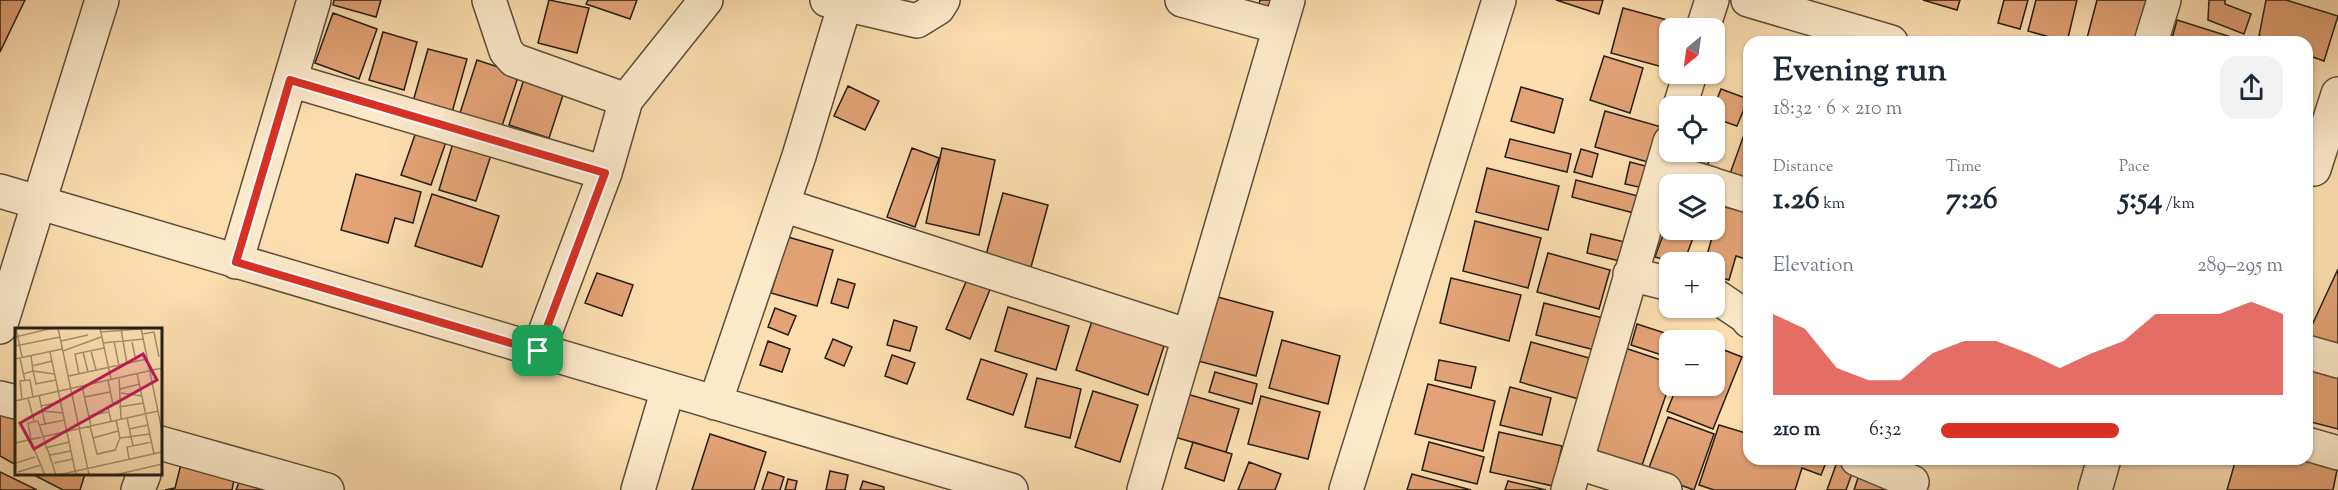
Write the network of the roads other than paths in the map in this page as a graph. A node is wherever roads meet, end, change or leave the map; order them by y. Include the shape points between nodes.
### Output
1 (102, 0) edge
2 (314, 0) edge
3 (489, 0) edge
4 (706, 0) edge
5 (943, 0) edge
6 (1182, 0) edge
7 (1499, 0) edge
8 (1712, 0) edge
9 (1748, 0) edge
10 (2164, 0) edge
11 (836, 2) edge
12 (1284, 13) edge
13 (1706, 18) edge
14 (1871, 36) edge
15 (2153, 36) edge
16 (290, 80) junction
17 (2338, 94) edge
18 (626, 100) junction
19 (1664, 162) edge
20 (1677, 162) edge
21 (2320, 170) edge
22 (605, 173) junction
23 (1696, 174) edge
24 (1725, 189) edge
25 (0, 191) edge
26 (1743, 194) edge
27 (38, 204) junction
28 (783, 205) junction
29 (236, 262) junction
30 (1630, 274) junction
31 (1659, 281) edge
32 (1725, 302) edge
33 (1743, 315) edge
34 (0, 327) edge
35 (1189, 336) junction
36 (538, 351) junction
37 (2313, 354) edge
38 (2338, 360) edge
39 (668, 389) junction
40 (0, 398) edge
41 (15, 402) edge
42 (715, 403) junction
43 (162, 444) edge
44 (2313, 446) edge
45 (2338, 453) edge
46 (1876, 465) edge
47 (2102, 465) edge
48 (144, 475) edge
49 (1572, 476) edge
50 (1914, 477) edge
51 (308, 488) edge
52 (138, 490) edge
53 (638, 490) edge
54 (1011, 490) edge
55 (1144, 490) edge
56 (1346, 490) edge
57 (1665, 490) edge
58 (2095, 490) edge

1 - 27 street
2 - 16 street
3 - 18 street via 506,51 514,60
4 - 18 street
5 - 11 street via 938,8 917,21
6 - 12 street
7 - 56 street
8 - 13 street
9 - 14 street
10 - 15 street
11 - 28 street
12 - 35 street
16 - 22 street
16 - 29 street
17 - 21 street
18 - 22 street
19 - 30 street
20 - 23 street
22 - 36 street
24 - 26 street
25 - 27 street
27 - 29 street
27 - 34 street
28 - 35 street
28 - 42 street
29 - 36 street
30 - 31 street
30 - 49 street
32 - 33 street
35 - 55 street
36 - 39 street
37 - 38 street
39 - 42 street
39 - 53 street
40 - 41 street
42 - 54 street
43 - 51 street
44 - 45 street
46 - 50 street
47 - 58 street
48 - 52 street
49 - 57 street

